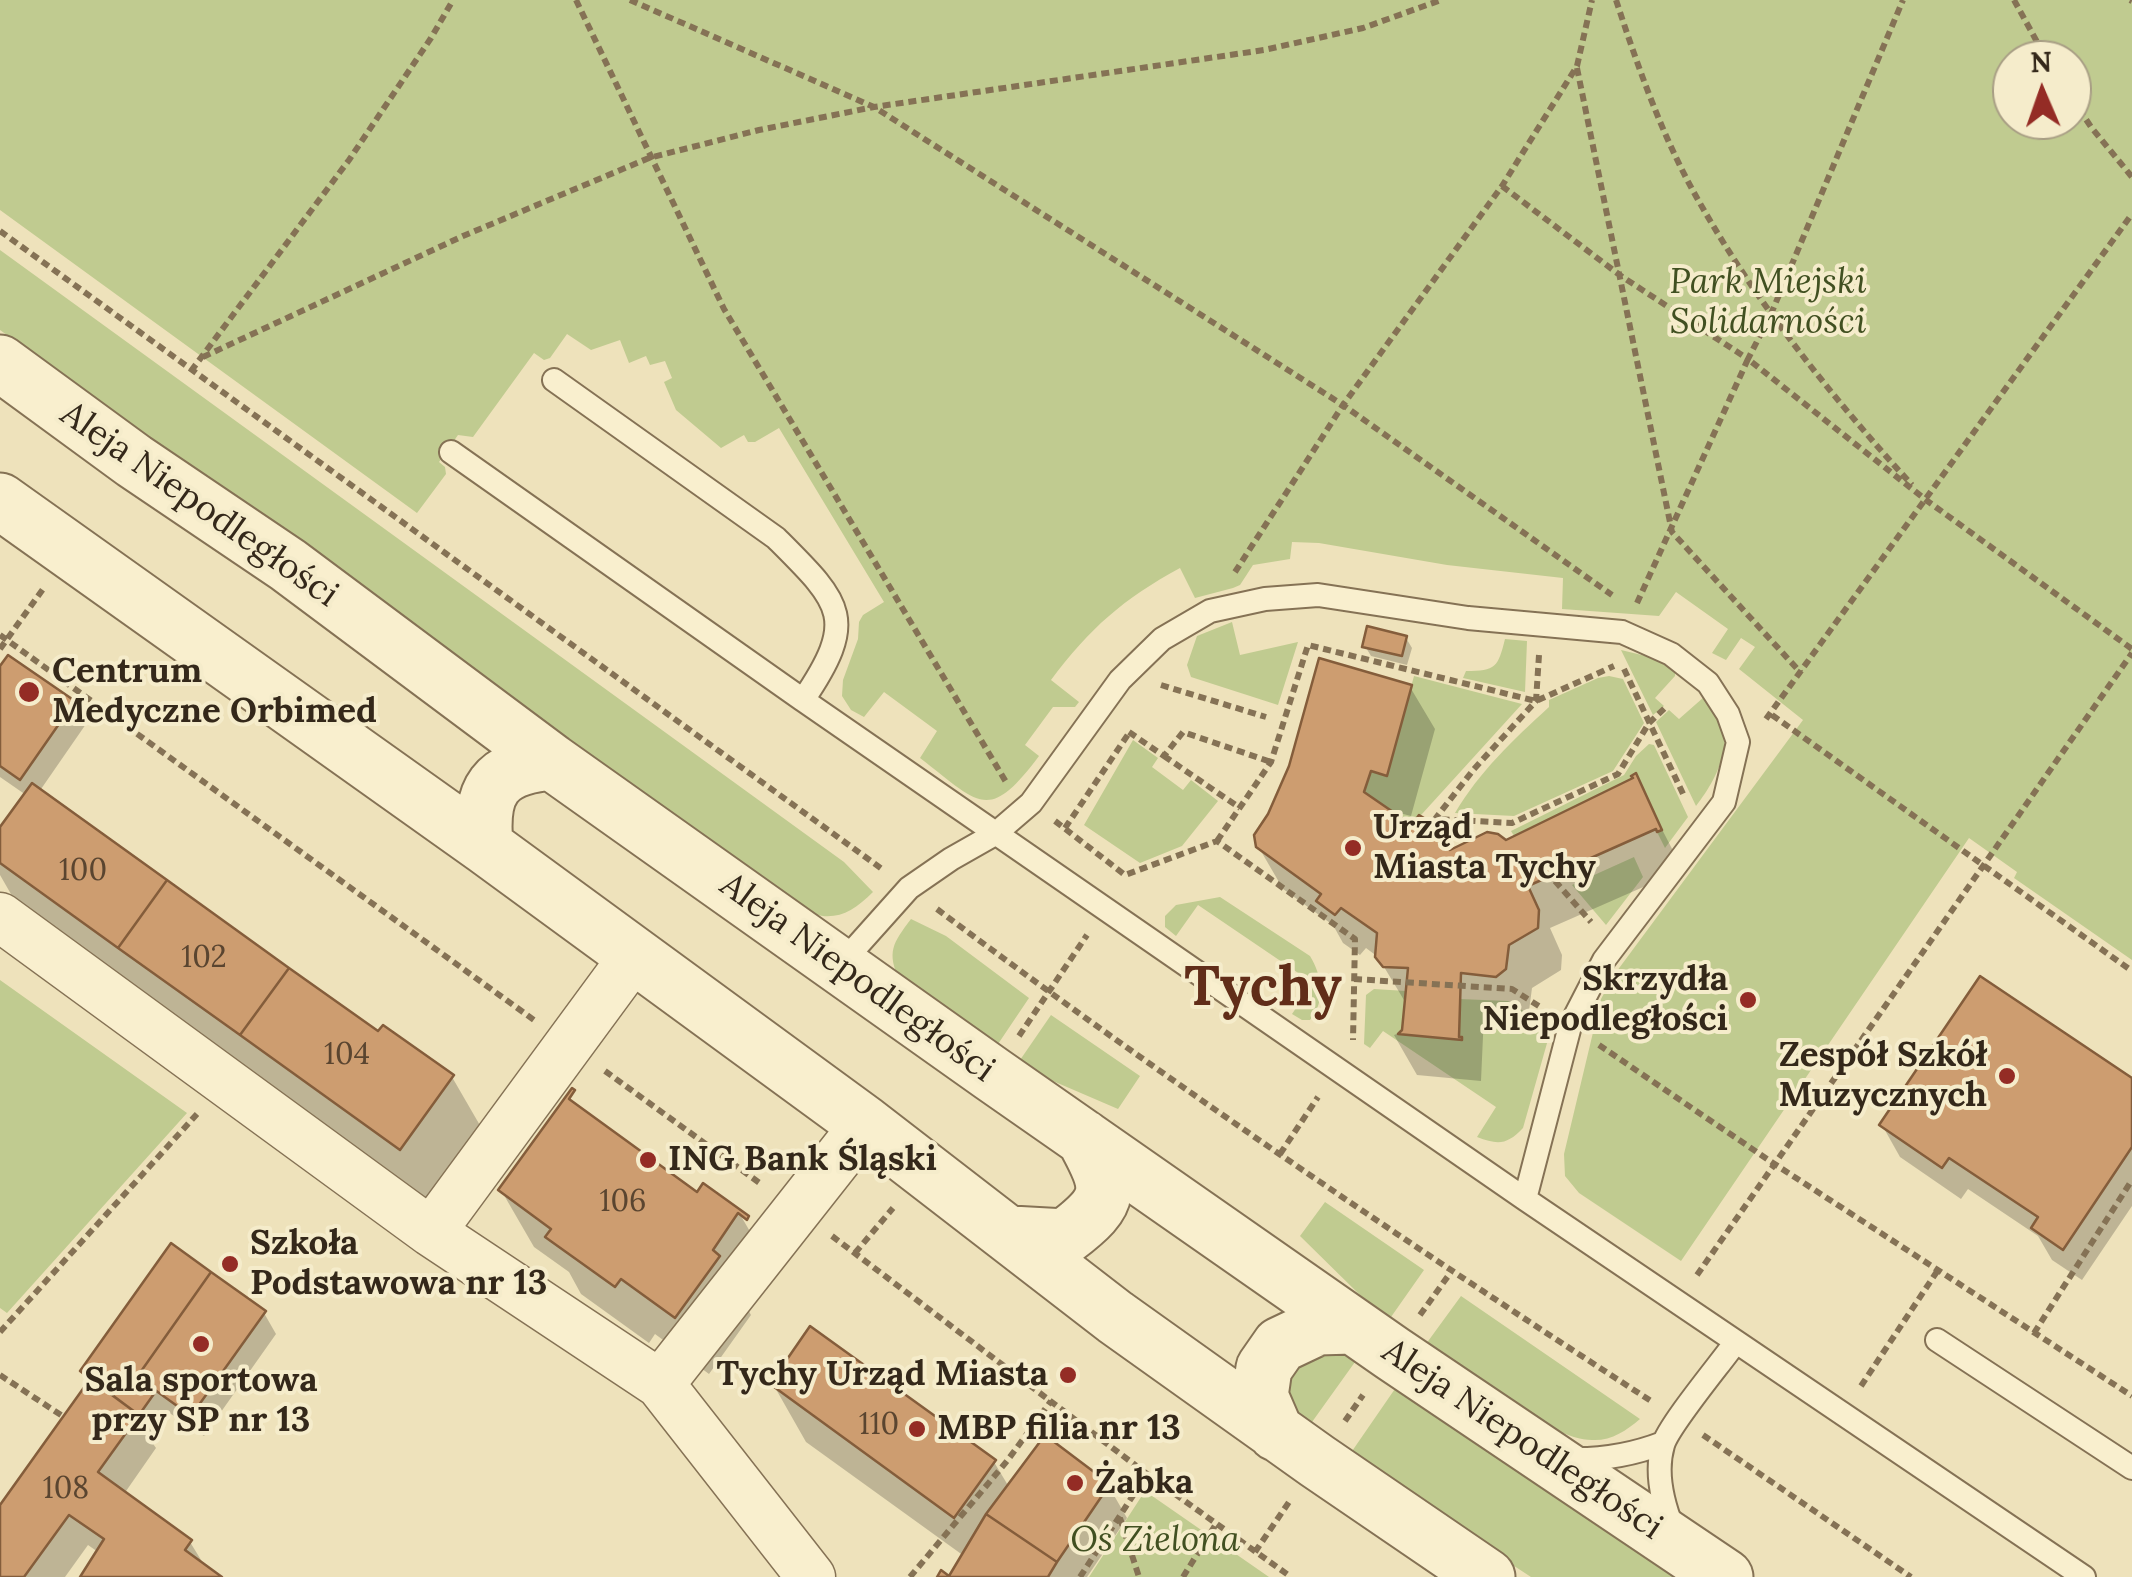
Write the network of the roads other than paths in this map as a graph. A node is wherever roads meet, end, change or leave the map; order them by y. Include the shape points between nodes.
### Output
1 (0, 363) edge
2 (554, 380) dead end
3 (451, 452) dead end
4 (0, 501) edge
5 (803, 700) junction
6 (552, 762) junction
7 (995, 834) junction
8 (485, 846) junction
9 (0, 917) edge
10 (634, 956) junction
11 (841, 964) junction
12 (864, 1124) junction
13 (1084, 1138) junction
14 (1525, 1199) junction
15 (431, 1232) junction
16 (1011, 1234) junction
17 (1352, 1326) junction
18 (1936, 1340) dead end
19 (1735, 1343) junction
20 (660, 1384) junction
21 (1276, 1433) junction
22 (1664, 1442) junction
23 (1538, 1452) junction
24 (2132, 1468) edge
25 (1706, 1564) edge
26 (1466, 1568) edge
27 (812, 1577) edge
28 (2084, 1577) edge

1 - 6 street, Aleja Niepodległości via 288,565
2 - 5 lane via 776,538 830,598 839,630 828,664
3 - 5 lane
4 - 8 street
5 - 7 lane
6 - 8 street via 512,770 490,790 482,814
6 - 11 street, Aleja Niepodległości
7 - 11 lane via 909,888
7 - 14 lane
7 - 14 lane via 1032,802 1120,680 1162,639 1210,611 1318,595 1622,632 1671,654 1708,682 1728,714 1738,742 1724,802 1604,960 1570,1026
8 - 10 street
9 - 15 street
10 - 12 street
10 - 15 street
11 - 13 street, Aleja Niepodległości
12 - 16 street
12 - 20 street
13 - 16 street via 1103,1172 1104,1199 1066,1237
13 - 17 street, Aleja Niepodległości
14 - 19 lane
15 - 20 street
16 - 21 street
17 - 21 street via 1318,1327 1280,1344 1264,1368 1260,1396
17 - 23 street, Aleja Niepodległości
18 - 24 lane
19 - 22 lane
19 - 28 lane
20 - 27 street
21 - 26 street
22 - 23 lane via 1606,1459
22 - 25 lane via 1662,1497 1671,1527
23 - 25 street, Aleja Niepodległości

